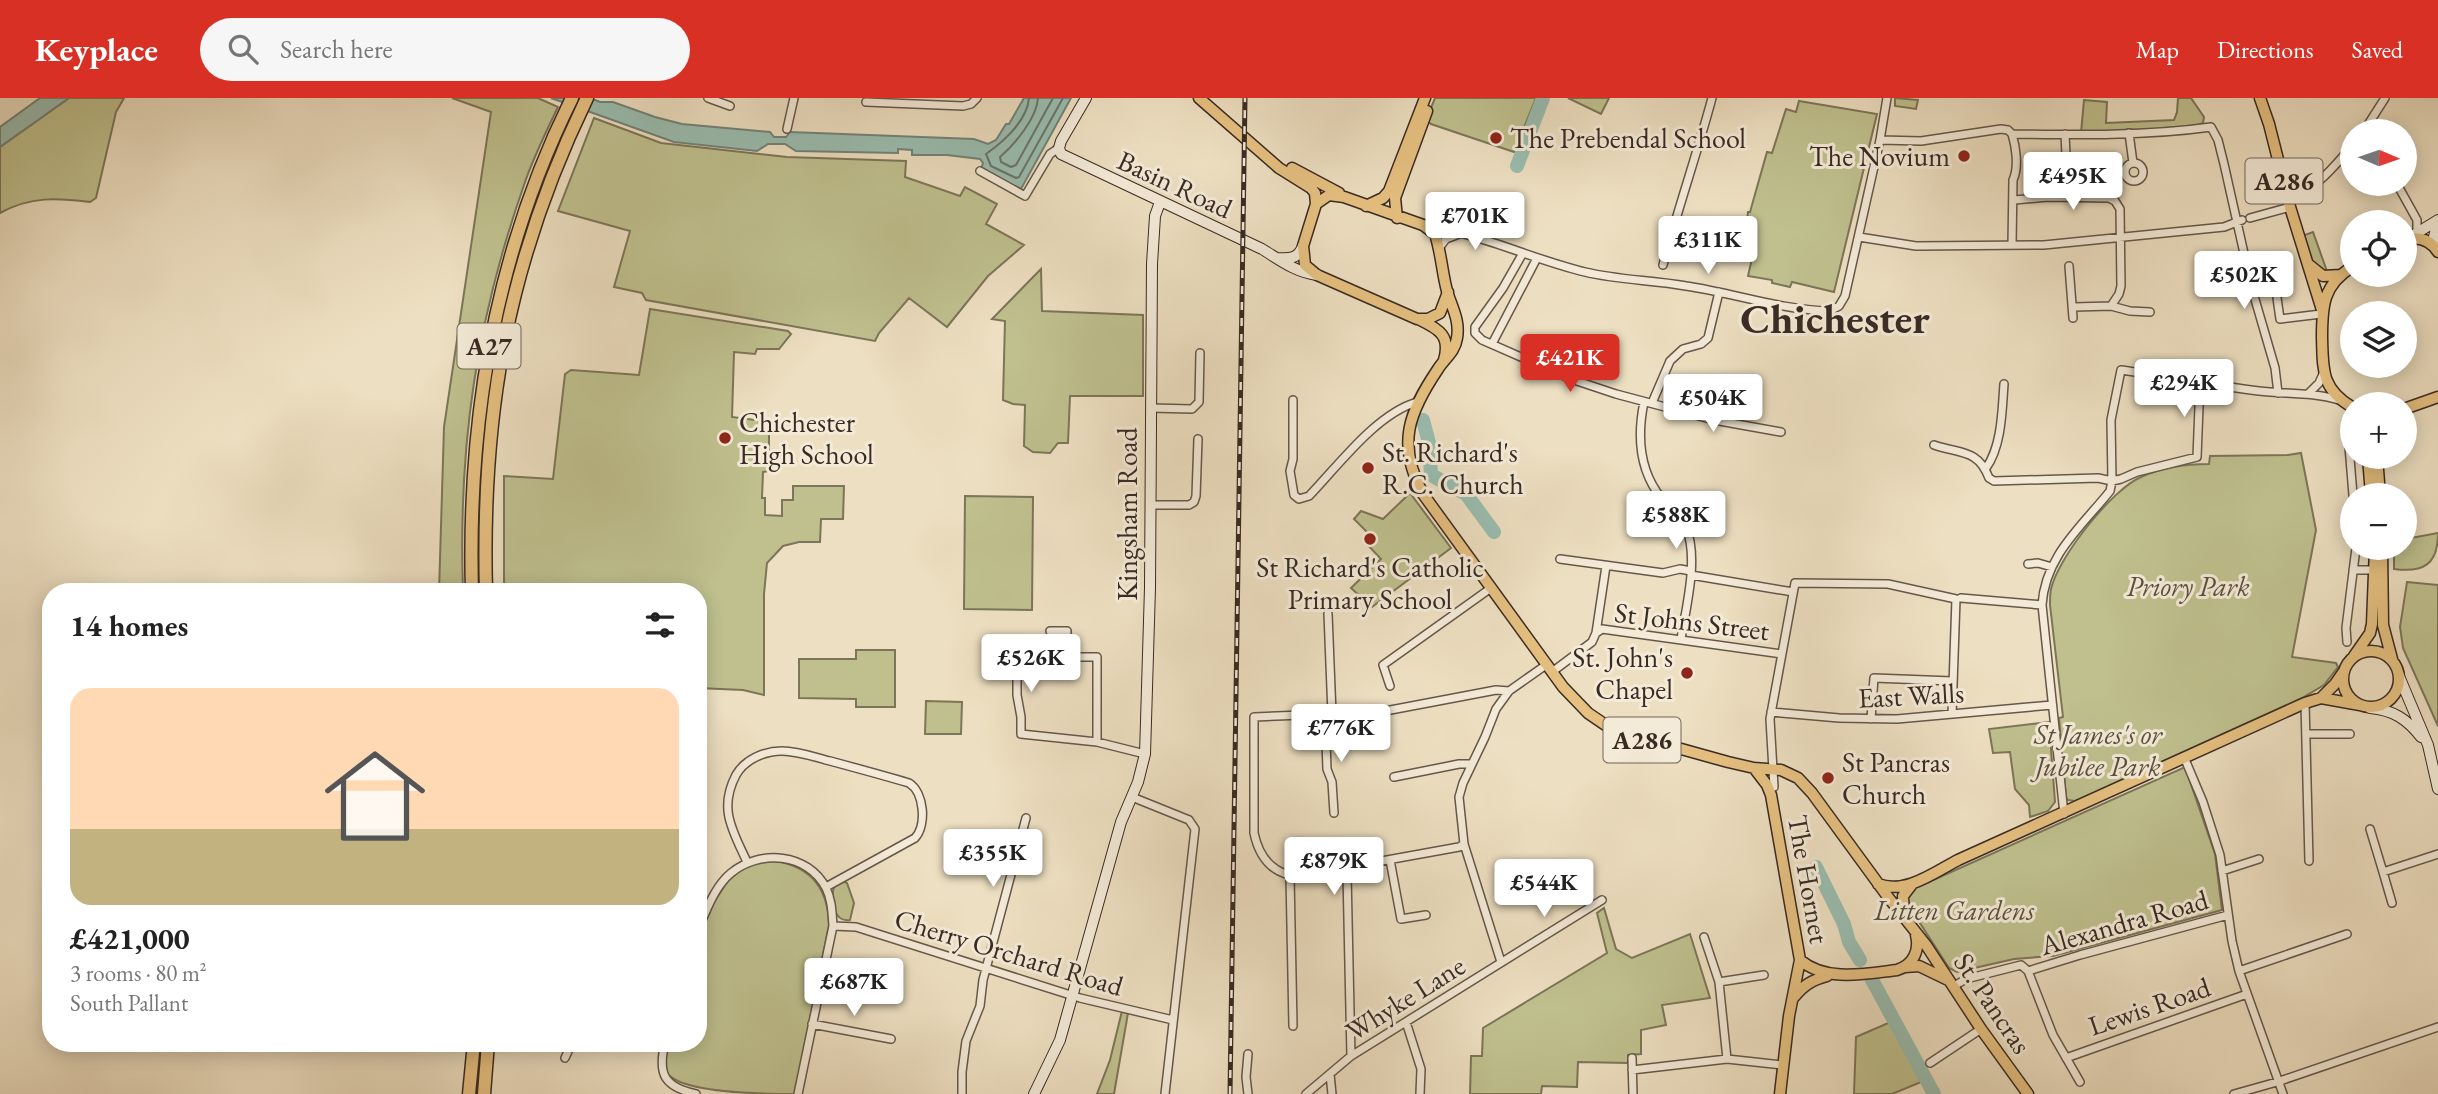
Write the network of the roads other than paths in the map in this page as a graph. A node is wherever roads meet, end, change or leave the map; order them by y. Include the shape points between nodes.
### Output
1 (572, 98) edge
2 (587, 98) edge
3 (708, 98) edge
4 (794, 98) edge
5 (977, 98) edge
6 (1086, 98) edge
7 (1199, 98) edge
8 (1425, 98) edge
9 (1432, 98) edge
10 (1712, 98) edge
11 (1887, 98) edge
12 (2260, 98) edge
13 (2385, 98) edge
14 (866, 102) dead end
15 (730, 106) dead end
16 (2372, 119) edge
17 (787, 129) dead end
18 (2129, 133) junction
19 (2012, 134) junction
20 (2065, 134) junction
21 (1880, 140) junction
22 (1059, 148) junction
23 (1268, 158) junction
24 (2340, 158) edge
25 (2133, 163) dead end
26 (980, 172) dead end
27 (2067, 176) dead end
28 (1344, 197) junction
29 (2014, 200) junction
30 (1160, 202) junction
31 (2289, 202) junction
32 (1316, 204) junction
33 (1366, 206) junction
34 (1397, 218) junction
35 (2438, 220) edge
36 (2243, 221) junction
37 (1423, 225) junction
38 (1463, 233) junction
39 (2417, 234) edge
40 (1859, 237) junction
41 (2120, 237) junction
42 (2417, 239) edge
43 (2012, 245) junction
44 (1303, 246) junction
45 (1439, 248) junction
46 (2437, 250) edge
47 (1520, 252) junction
48 (1276, 258) junction
49 (1536, 258) junction
50 (2308, 264) junction
51 (2069, 266) dead end
52 (1317, 275) junction
53 (2340, 275) edge
54 (2340, 276) edge
55 (1659, 282) junction
56 (1448, 292) junction
57 (1719, 292) junction
58 (2277, 298) dead end
59 (2111, 306) junction
60 (2074, 307) junction
61 (2150, 312) dead end
62 (2322, 312) junction
63 (1417, 318) junction
64 (2073, 318) dead end
65 (1492, 344) junction
66 (1200, 353) dead end
67 (1443, 362) junction
68 (2324, 372) junction
69 (2200, 382) junction
70 (2004, 384) dead end
71 (2278, 393) junction
72 (2308, 394) junction
73 (2438, 397) edge
74 (2340, 398) edge
75 (1293, 400) dead end
76 (1417, 402) junction
77 (2340, 402) edge
78 (1648, 403) junction
79 (2417, 404) edge
80 (1151, 408) junction
81 (1781, 432) dead end
82 (1198, 439) dead end
83 (1934, 446) dead end
84 (1986, 468) junction
85 (2112, 481) junction
86 (1151, 505) junction
87 (1560, 559) dead end
88 (2354, 560) edge
89 (2375, 560) edge
90 (2382, 560) edge
91 (2028, 564) dead end
92 (1606, 566) junction
93 (2052, 567) junction
94 (2353, 570) junction
95 (2375, 570) junction
96 (1691, 573) junction
97 (472, 583) edge
98 (486, 583) edge
99 (1794, 587) junction
100 (1491, 588) junction
101 (1959, 599) junction
102 (2042, 605) junction
103 (1328, 614) dead end
104 (1050, 631) dead end
105 (1596, 633) junction
106 (1681, 639) junction
107 (2347, 642) dead end
108 (1017, 653) dead end
109 (1782, 654) junction
110 (2393, 661) junction
111 (2347, 665) junction
112 (1549, 669) junction
113 (2399, 676) junction
114 (1952, 681) junction
115 (1390, 686) dead end
116 (1509, 691) junction
117 (2321, 698) junction
118 (2305, 703) junction
119 (2052, 705) junction
120 (2365, 707) junction
121 (1771, 712) junction
122 (1329, 714) junction
123 (1952, 714) junction
124 (1871, 719) junction
125 (2307, 734) junction
126 (2350, 734) dead end
127 (1097, 742) junction
128 (2428, 745) junction
129 (1145, 754) junction
130 (2184, 757) junction
131 (1471, 764) junction
132 (2436, 767) edge
133 (1754, 768) junction
134 (1773, 769) junction
135 (1791, 774) junction
136 (1394, 777) dead end
137 (2438, 789) edge
138 (1773, 791) junction
139 (1132, 797) junction
140 (1334, 813) dead end
141 (2064, 814) junction
142 (1026, 818) dead end
143 (2370, 829) dead end
144 (1464, 844) junction
145 (2438, 854) edge
146 (2259, 859) dead end
147 (1390, 860) junction
148 (2309, 861) dead end
149 (747, 862) junction
150 (2222, 872) junction
151 (2383, 872) junction
152 (1347, 874) junction
153 (1290, 876) junction
154 (1913, 883) junction
155 (1878, 884) junction
156 (826, 887) junction
157 (1602, 900) dead end
158 (2392, 903) dead end
159 (707, 911) edge
160 (1904, 914) junction
161 (1426, 915) dead end
162 (2228, 915) junction
163 (833, 926) junction
164 (1916, 934) junction
165 (2347, 934) dead end
166 (1704, 937) dead end
167 (1800, 960) junction
168 (1501, 962) junction
169 (986, 967) junction
170 (1905, 967) junction
171 (2028, 971) junction
172 (2239, 971) junction
173 (1764, 975) dead end
174 (1829, 975) junction
175 (1719, 982) junction
176 (1952, 984) junction
177 (2247, 994) junction
178 (1074, 995) junction
179 (1792, 999) junction
180 (1173, 1020) junction
181 (1406, 1021) junction
182 (812, 1024) junction
183 (1293, 1026) dead end
184 (2438, 1027) edge
185 (1981, 1029) junction
186 (891, 1039) dead end
187 (473, 1052) edge
188 (487, 1052) edge
189 (568, 1052) edge
190 (664, 1052) edge
191 (1248, 1054) dead end
192 (1351, 1056) junction
193 (565, 1058) dead end
194 (1632, 1058) dead end
195 (2066, 1058) junction
196 (1727, 1059) junction
197 (1930, 1063) dead end
198 (1783, 1065) junction
199 (1632, 1070) junction
200 (1330, 1074) junction
201 (2080, 1082) dead end
202 (2277, 1082) junction
203 (470, 1094) edge
204 (484, 1094) edge
205 (696, 1094) edge
206 (798, 1094) edge
207 (962, 1094) edge
208 (1034, 1094) edge
209 (1166, 1094) edge
210 (1248, 1094) edge
211 (1306, 1094) edge
212 (1332, 1094) edge
213 (1420, 1094) edge
214 (1633, 1094) edge
215 (1780, 1094) edge
216 (2028, 1094) edge
217 (2234, 1094) edge
218 (2283, 1094) edge

1 - 97 highway, A27 via 533,187 491,336 475,449
2 - 98 highway, A27 via 538,215 514,293 488,444
3 - 15 street
4 - 17 street
5 - 14 street via 963,106
6 - 22 street
7 - 23 main road
8 - 33 main road via 1389,191
9 - 34 main road via 1398,189
10 - 55 street
11 - 21 street
12 - 31 main road, A286
13 - 16 street
18 - 20 street
18 - 25 street
18 - 36 street via 2211,127
19 - 20 street
19 - 21 street via 2001,129 1929,141
19 - 29 street
20 - 27 street
21 - 40 street
22 - 26 street via 1050,154 1025,196
22 - 30 street, Basin Road via 1068,159
23 - 28 main road
23 - 32 main road via 1311,188
24 - 31 street via 2305,193
28 - 32 main road via 1329,195
28 - 33 main road
29 - 41 street via 2109,198 2120,209
29 - 43 street
30 - 48 street, Basin Road
30 - 80 street, Kingsham Road via 1155,216
31 - 36 street
31 - 50 main road, A286
32 - 44 main road
33 - 34 main road
34 - 37 main road
35 - 39 street
35 - 46 street
36 - 41 street
36 - 71 street
37 - 38 street
37 - 45 main road, A286 via 1435,233
38 - 45 street via 1452,234
38 - 47 street
40 - 43 street via 1916,246
40 - 57 street via 1845,296 1831,310
41 - 43 street
41 - 59 street via 2121,286
42 - 46 main road via 2427,240
44 - 48 street via 1295,257
44 - 52 main road via 1305,265
45 - 56 main road, A286
47 - 49 street
47 - 65 street via 1503,288 1475,327 1476,335
48 - 52 street, Basin Road
49 - 55 street via 1596,274
49 - 65 street
50 - 53 main road via 2323,276
50 - 62 main road, A286
51 - 60 street
52 - 63 main road
54 - 62 main road, A286 via 2329,290
55 - 57 street
56 - 63 main road via 1440,313
56 - 67 main road, A286 via 1458,323 1457,340
57 - 78 street via 1707,338 1675,355
58 - 62 street via 2280,319
59 - 60 street
59 - 61 street
60 - 64 street
62 - 68 main road, A286
63 - 67 main road via 1446,340
65 - 78 street via 1571,379
66 - 80 street via 1199,401 1192,409
67 - 76 main road, A286
68 - 72 street
68 - 74 main road, A286
69 - 71 street
69 - 85 street via 2197,457
69 - 85 street via 2121,370 2111,420
70 - 84 street via 1997,438
71 - 72 street
72 - 77 street
73 - 79 main road
75 - 76 street via 1290,471 1294,495 1299,499 1309,496 1379,424
76 - 100 main road, A286 via 1409,442 1417,482
78 - 81 street
78 - 96 street via 1640,435 1642,455 1655,491 1686,528
80 - 86 street, Kingsham Road
82 - 86 street via 1194,502
83 - 84 street via 1978,458
84 - 85 street via 1994,481
85 - 93 street via 2110,491 2065,543
86 - 129 street, Kingsham Road
87 - 92 street
88 - 94 street
89 - 95 main road
90 - 110 main road via 2383,630
91 - 93 street
92 - 96 street
92 - 105 street, St Johns Street
93 - 102 street
94 - 95 street
94 - 107 street
95 - 111 main road via 2371,629
96 - 99 street
96 - 106 street
99 - 101 street via 1888,584
99 - 109 street, The Hornet
100 - 112 main road, A286
100 - 115 street via 1383,665
101 - 102 street
101 - 114 street
102 - 119 street
103 - 122 street
104 - 127 street via 1067,631 1066,657 1097,657
105 - 106 street, St Johns Street via 1602,629
105 - 112 street, St Johns Street via 1592,642
106 - 109 street, St Johns Street
108 - 127 street via 1021,734
109 - 121 street, The Hornet
110 - 111 main road via 2373,651 2362,652
110 - 113 main road
111 - 117 main road
111 - 120 main road via 2345,689
112 - 116 street, St Johns Street
112 - 133 main road, A286 via 1575,701 1613,730
113 - 120 main road via 2398,690 2390,701
113 - 128 street
114 - 123 street
114 - 124 street via 1874,678
116 - 122 street via 1380,712
116 - 131 street
117 - 118 main road
117 - 120 main road
118 - 125 street
118 - 130 main road
119 - 123 street, East Walls
119 - 141 street
120 - 128 street via 2398,714
121 - 124 street, East Walls
121 - 134 street, The Hornet
122 - 140 street via 1327,769
122 - 153 street via 1254,717 1257,850 1269,864
123 - 124 street, East Walls
125 - 126 street
125 - 148 street
127 - 129 street
128 - 132 street
129 - 139 street, Kingsham Road
130 - 141 main road
130 - 150 street via 2211,827
131 - 136 street
131 - 144 street via 1459,797
132 - 137 street
133 - 134 main road, A286
133 - 138 main road
134 - 135 main road, A286
134 - 138 street, The Hornet
135 - 138 main road
135 - 155 main road, St. Pancras / A286 via 1806,784
138 - 167 main road, The Hornet
139 - 178 street, Kingsham Road via 1121,822
139 - 180 street via 1189,820 1195,829
141 - 154 main road
142 - 169 street
143 - 151 street
144 - 147 street
144 - 168 street
145 - 151 street
146 - 150 street
147 - 152 street via 1354,866
147 - 161 street via 1401,919
149 - 156 street via 778,857 793,860
149 - 156 street via 729,823 730,788 738,771 765,753 793,751 915,787 922,826 915,838
149 - 159 street via 718,888
150 - 162 street
151 - 158 street
152 - 153 street
152 - 192 street
153 - 183 street
154 - 155 main road via 1895,888
154 - 160 main road via 1903,896
155 - 160 main road, St. Pancras / A286
156 - 163 street
157 - 168 street, Whyke Lane
160 - 164 main road, St. Pancras / A286
162 - 171 street, Alexandra Road
162 - 172 street
163 - 169 street, Cherry Orchard Road via 856,927
163 - 182 street
164 - 170 main road via 1916,954
164 - 176 main road, St. Pancras
165 - 172 street
166 - 175 street
167 - 174 main road
167 - 179 main road, The Hornet
168 - 181 street, Whyke Lane
169 - 178 street, Cherry Orchard Road
169 - 207 street via 980,1006 966,1041
170 - 174 main road
170 - 176 main road via 1924,968
171 - 176 street, Alexandra Road via 2021,965
171 - 195 street, Lewis Road
172 - 177 street
173 - 175 street
174 - 179 main road via 1802,987
175 - 196 street
176 - 185 main road, St. Pancras
177 - 195 street, Lewis Road
177 - 202 street
178 - 180 street, Cherry Orchard Road
178 - 208 street, Kingsham Road
179 - 198 main road, The Hornet
180 - 209 street
181 - 192 street, Whyke Lane
181 - 213 street via 1422,1069
182 - 186 street
182 - 206 street
184 - 202 street
185 - 197 street
185 - 216 main road, St. Pancras
187 - 203 highway
188 - 204 highway
189 - 193 street
190 - 205 street via 662,1064 670,1085
191 - 210 street
192 - 200 street, Whyke Lane
194 - 199 street
195 - 201 street, Lewis Road
196 - 198 street
196 - 199 street
198 - 215 main road, The Hornet
199 - 214 street
200 - 211 street, Whyke Lane
200 - 212 street
202 - 217 street
202 - 218 street

